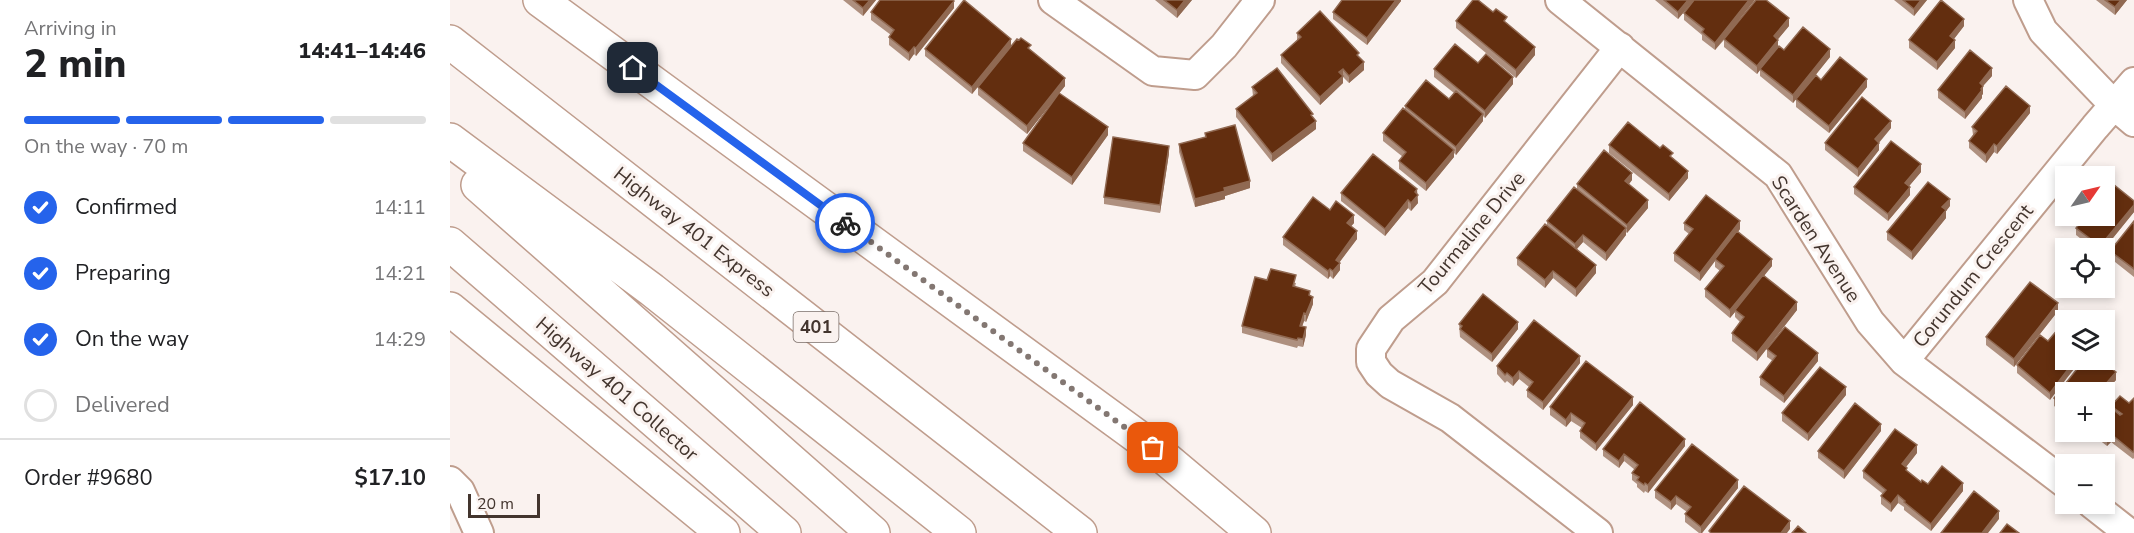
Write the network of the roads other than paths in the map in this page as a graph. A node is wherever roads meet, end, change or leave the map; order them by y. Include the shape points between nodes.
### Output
1 (540, 0) edge
2 (1053, 0) edge
3 (1260, 0) edge
4 (1560, 0) edge
5 (2028, 0) edge
6 (450, 42) edge
7 (1620, 47) junction
8 (2134, 82) edge
9 (2124, 114) edge
10 (450, 140) edge
11 (450, 160) edge
12 (450, 244) edge
13 (450, 309) edge
14 (1904, 360) junction
15 (2055, 476) edge
16 (450, 481) edge
17 (2105, 514) edge
18 (479, 533) edge
19 (723, 533) edge
20 (784, 533) edge
21 (873, 533) edge
22 (959, 533) edge
23 (1080, 533) edge
24 (1254, 533) edge
25 (1598, 533) edge
26 (2129, 533) edge

1 - 24 highway via 1143,441
2 - 3 street via 1153,71 1195,75
4 - 7 street, Scarden Avenue
5 - 9 street via 2043,31
6 - 23 highway, Highway 401 Express / 401
7 - 14 street, Scarden Avenue via 1778,176 1870,322
7 - 25 street, Tourmaline Drive via 1435,282 1391,319 1371,349 1371,362 1390,384 1450,418
8 - 9 street, Corundum Crescent
9 - 14 street, Corundum Crescent
10 - 22 highway via 652,290
11 - 21 highway
12 - 20 highway, Highway 401 Collector
13 - 19 highway
14 - 15 street, Scarden Avenue
16 - 18 street via 460,491
17 - 26 street

